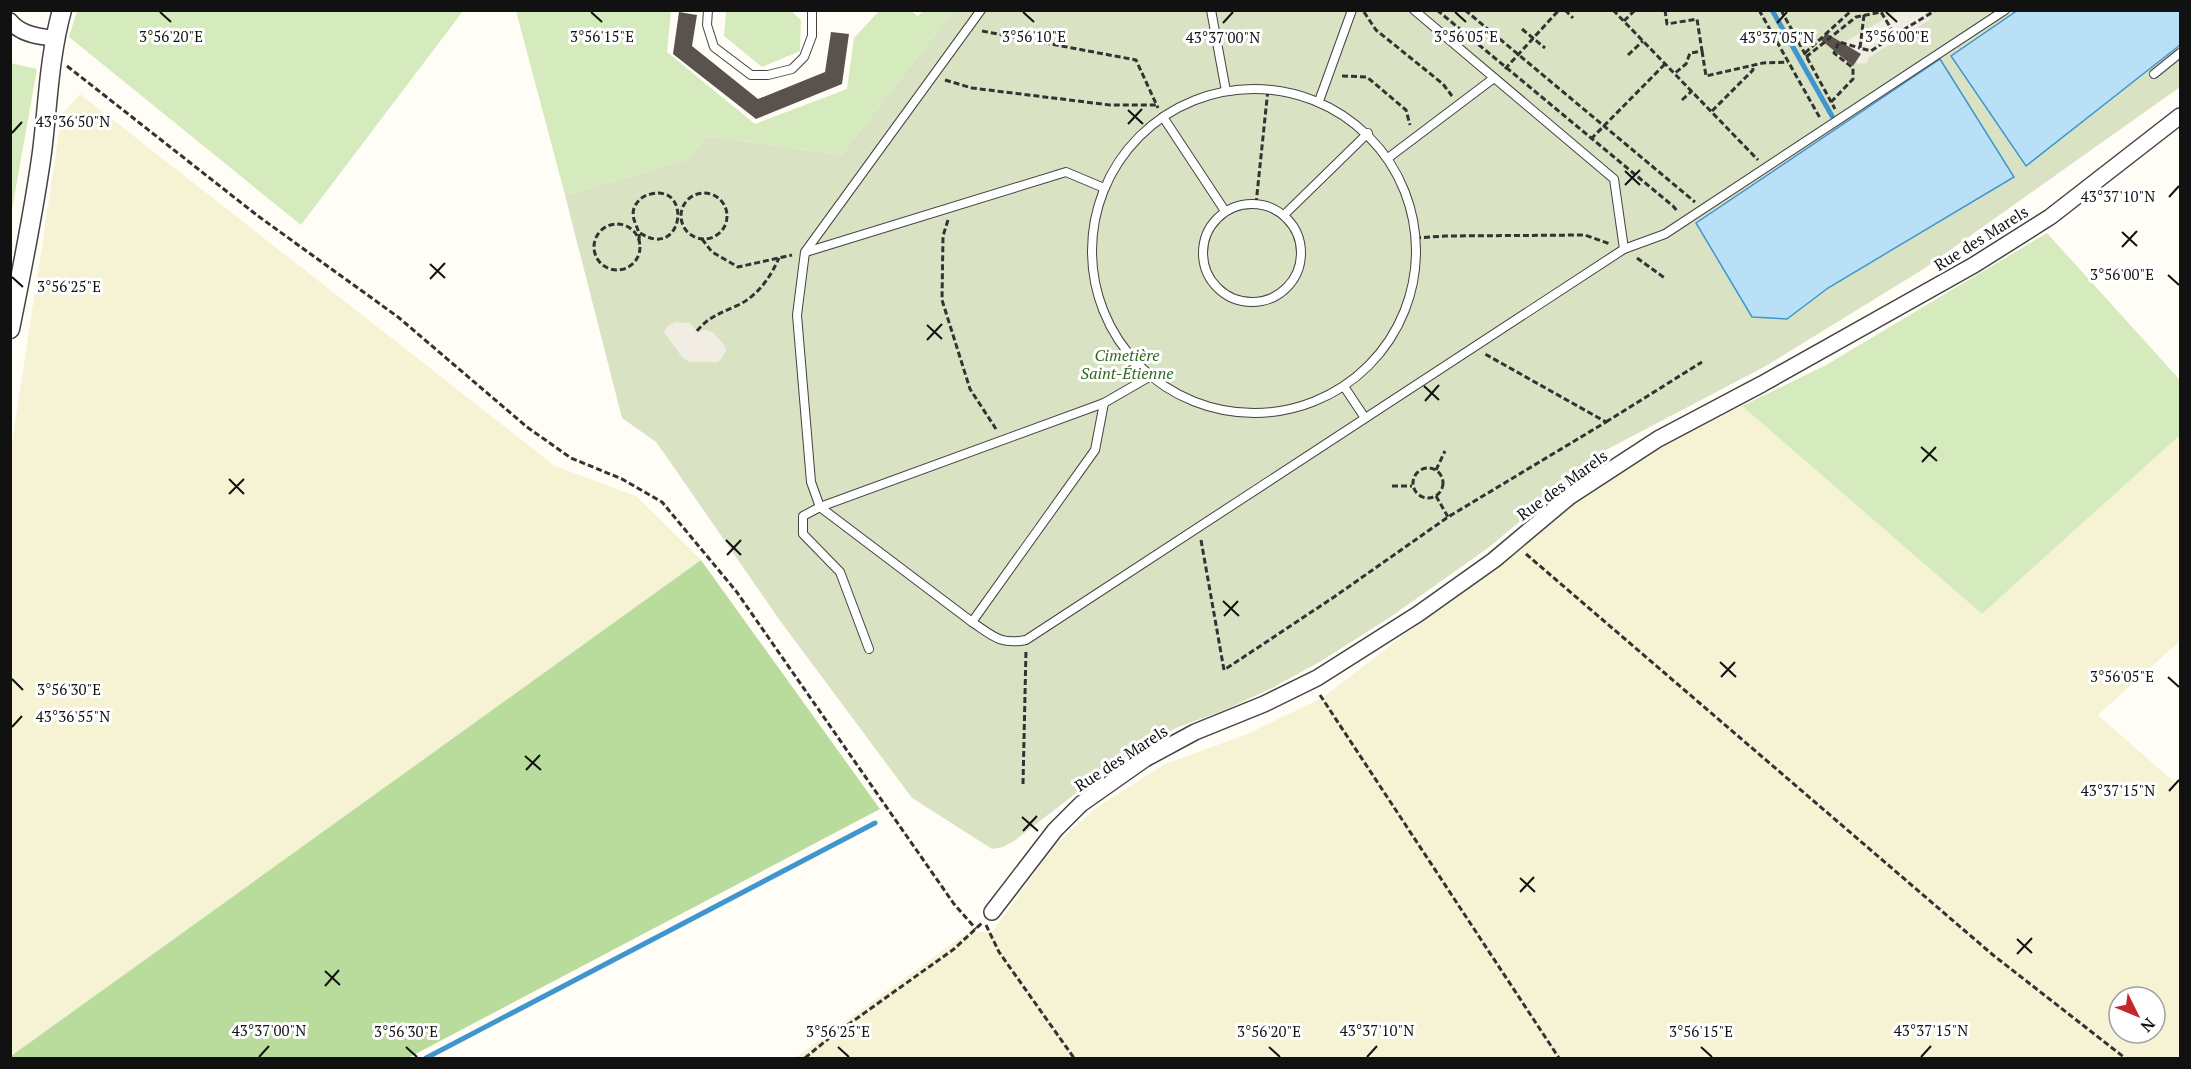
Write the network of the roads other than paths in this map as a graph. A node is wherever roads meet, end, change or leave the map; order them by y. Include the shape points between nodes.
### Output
1 (62, 10) edge
2 (708, 10) edge
3 (812, 10) edge
4 (981, 10) edge
5 (1211, 10) edge
6 (1352, 10) edge
7 (1414, 10) edge
8 (2005, 10) edge
9 (10, 21) edge
10 (54, 38) junction
11 (2181, 53) edge
12 (2154, 74) dead end
13 (1494, 78) junction
14 (1226, 91) junction
15 (1319, 101) junction
16 (2181, 116) edge
17 (1163, 117) junction
18 (1368, 133) junction
19 (1388, 158) junction
20 (1104, 188) junction
21 (1225, 211) junction
22 (1284, 215) junction
23 (1624, 249) junction
24 (805, 252) junction
25 (10, 329) edge
26 (1149, 377) junction
27 (1345, 387) junction
28 (1104, 403) junction
29 (1365, 418) junction
30 (820, 507) junction
31 (972, 622) junction
32 (869, 649) dead end
33 (988, 917) road end

1 - 10 street
2 - 3 lane via 707,25 714,47 751,75 768,75 792,69 804,57 812,36
4 - 24 lane
5 - 14 lane
6 - 15 lane
7 - 13 lane
8 - 23 lane via 1665,234
9 - 10 street via 38,37
10 - 25 street via 42,152
11 - 12 lane
13 - 19 lane
13 - 23 lane via 1614,179
14 - 15 lane via 1268,89
14 - 17 lane via 1193,100
15 - 18 lane
16 - 33 street, Rue des Marels via 2049,217 1983,259 1658,439 1569,497 1494,560 1418,614 1312,680 1195,732 1145,759 1081,804 1055,830
17 - 20 lane via 1128,148
17 - 21 lane
18 - 19 lane
18 - 22 lane
19 - 27 lane via 1411,204 1418,256 1408,307 1383,352
20 - 24 lane via 1066,172
20 - 26 lane via 1091,238 1095,290 1115,338
21 - 22 lane via 1256,204
21 - 22 lane via 1207,232 1203,245 1206,272 1223,293 1248,302 1275,297 1295,278 1300,265 1299,238
23 - 29 lane
24 - 30 lane via 797,315 811,482
26 - 27 lane via 1194,404 1245,415 1297,409
26 - 28 lane
27 - 29 lane
28 - 30 lane
28 - 31 lane via 1095,450
29 - 31 lane via 1026,640 1010,643
30 - 31 lane
30 - 32 lane via 803,516 803,534 840,572

